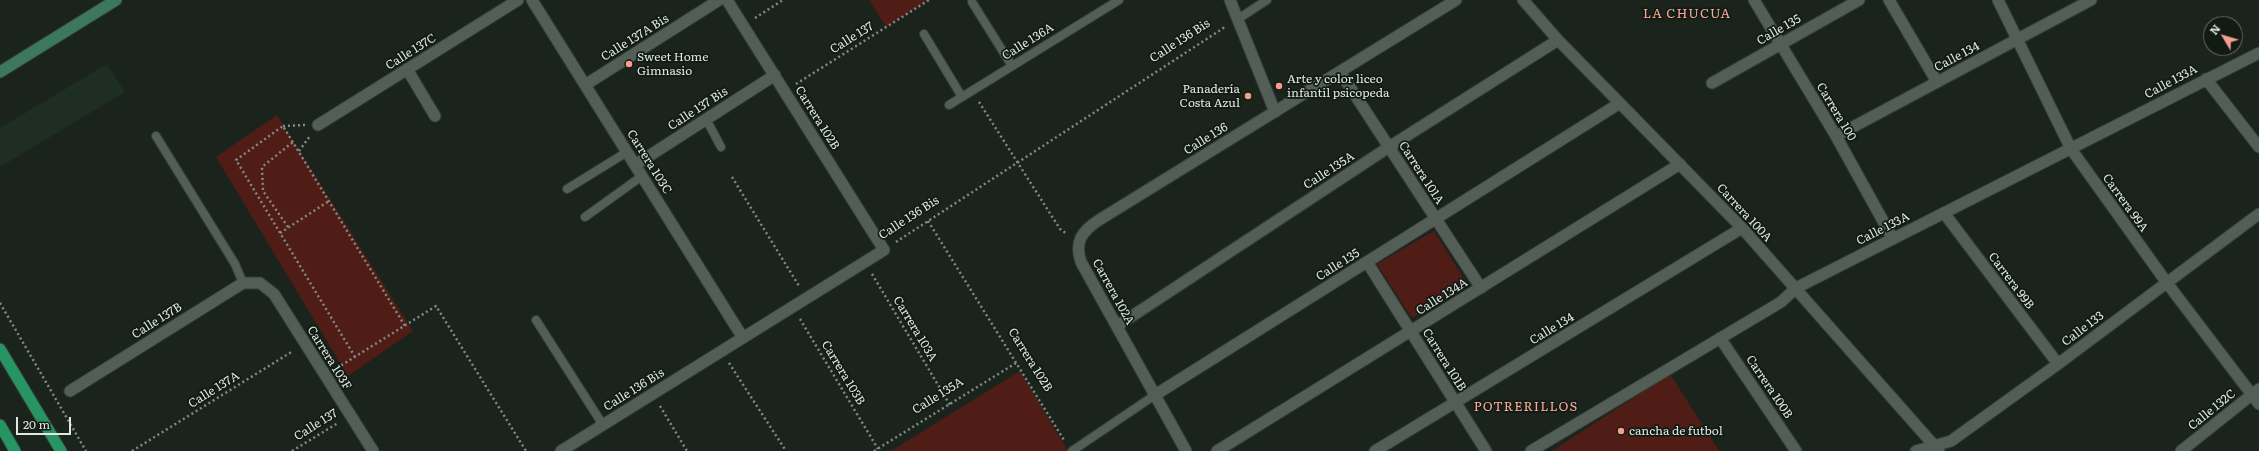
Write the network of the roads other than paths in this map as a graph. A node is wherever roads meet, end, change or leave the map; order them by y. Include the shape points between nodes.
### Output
1 (116, 0) edge
2 (518, 0) edge
3 (532, 0) edge
4 (719, 0) edge
5 (727, 0) edge
6 (1119, 0) edge
7 (1230, 0) edge
8 (1267, 0) edge
9 (1456, 0) edge
10 (1522, 0) edge
11 (1754, 0) edge
12 (1859, 0) edge
13 (1889, 0) edge
14 (1998, 0) edge
15 (2091, 0) edge
16 (972, 2) dead end
17 (1238, 19) junction
18 (924, 34) dead end
19 (1558, 40) junction
20 (2017, 40) junction
21 (1780, 45) junction
22 (2259, 53) edge
23 (1012, 66) junction
24 (407, 69) junction
25 (0, 72) edge
26 (1340, 72) junction
27 (775, 75) junction
28 (2206, 79) junction
29 (1937, 82) junction
30 (1712, 83) dead end
31 (585, 85) junction
32 (962, 97) junction
33 (1620, 103) junction
34 (949, 105) dead end
35 (1275, 112) junction
36 (435, 116) dead end
37 (706, 119) junction
38 (318, 125) road end
39 (156, 136) dead end
40 (1836, 136) junction
41 (721, 147) dead end
42 (1389, 147) junction
43 (2259, 147) edge
44 (2071, 149) junction
45 (628, 152) junction
46 (1680, 164) junction
47 (635, 165) junction
48 (642, 176) junction
49 (567, 189) dead end
50 (1944, 213) junction
51 (2259, 214) edge
52 (585, 217) dead end
53 (1436, 219) junction
54 (1742, 228) junction
55 (1893, 239) junction
56 (1078, 243) joint
57 (884, 250) joint
58 (1366, 262) junction
59 (243, 283) junction
60 (2167, 283) junction
61 (1481, 288) junction
62 (1796, 288) junction
63 (536, 320) dead end
64 (1117, 326) junction
65 (1410, 331) junction
66 (743, 338) junction
67 (1720, 338) junction
68 (0, 349) edge
69 (2058, 364) junction
70 (70, 391) dead end
71 (2255, 392) edge
72 (1155, 395) junction
73 (1455, 402) junction
74 (2259, 404) edge
75 (0, 425) edge
76 (603, 425) junction
77 (1069, 448) edge
78 (1387, 448) edge
79 (1937, 448) edge
80 (15, 451) edge
81 (61, 451) edge
82 (372, 451) edge
83 (561, 451) edge
84 (1186, 451) edge
85 (1217, 451) edge
86 (1375, 451) edge
87 (1486, 451) edge
88 (1531, 451) edge
89 (1796, 451) edge
90 (1916, 451) edge
91 (2181, 451) edge

1 - 25 main road
2 - 24 street, Calle 137C
3 - 31 street, Carrera 103C
4 - 31 street, Calle 137A Bis
5 - 27 street, Carrera 102B
6 - 23 lane, Calle 136A
7 - 17 street
8 - 17 lane
9 - 26 street, Calle 136
10 - 19 street, Carrera 100A
11 - 21 street, Carrera 100
12 - 21 street, Calle 135
13 - 29 street
14 - 20 street, Carrera 99A
15 - 20 street, Calle 134
16 - 23 lane
17 - 35 street
18 - 32 lane
19 - 33 street, Carrera 100A
19 - 42 street, Calle 135A
20 - 29 street, Calle 134
20 - 44 street, Carrera 99A
21 - 30 street, Calle 135
21 - 40 street, Carrera 100
22 - 28 street, Calle 133A
23 - 32 lane, Calle 136A
24 - 36 street
24 - 38 street, Calle 137C
26 - 35 street, Calle 136
26 - 42 street, Carrera 101A
27 - 37 street, Calle 137 Bis
27 - 57 street, Carrera 102B
28 - 43 street
28 - 44 street, Calle 133A
29 - 40 street, Calle 134
31 - 45 street, Carrera 103C
32 - 34 lane, Calle 136A
33 - 46 street, Carrera 100A
33 - 53 street, Calle 135
35 - 56 street, Calle 136 via 1088,227
37 - 41 lane
37 - 47 street, Calle 137 Bis
39 - 59 lane via 235,264
40 - 55 street, Carrera 100
42 - 53 street, Carrera 101A
42 - 64 street, Calle 135A
44 - 50 street, Calle 133A
44 - 60 street, Carrera 99A
45 - 47 street, Carrera 103C
45 - 49 lane
46 - 54 street, Carrera 100A
46 - 61 street, Calle 134A
47 - 48 street, Carrera 103C
48 - 52 lane
48 - 66 street, Carrera 103C
50 - 55 street, Calle 133A
50 - 69 street, Carrera 99B
51 - 60 street, Calle 133
53 - 58 street, Calle 135
53 - 61 street, Carrera 101A
54 - 62 street, Carrera 100A
54 - 73 street, Calle 134
55 - 62 street, Calle 133A
56 - 64 street, Carrera 102A via 1081,262
57 - 66 street, Calle 136 Bis
58 - 65 street, Carrera 101B
58 - 72 street, Calle 135
59 - 70 street, Calle 137B
59 - 82 street, Carrera 103F via 260,283 274,294
60 - 69 street, Calle 133
60 - 71 street, Carrera 99A
61 - 65 street, Calle 134A
62 - 67 street, Calle 133A via 1781,302
62 - 79 street, Carrera 100A
63 - 76 lane
64 - 72 street, Carrera 102A
65 - 73 street, Carrera 101B
65 - 85 street, Calle 134A
66 - 76 street, Calle 136 Bis
67 - 88 street, Calle 133A
67 - 89 street, Carrera 100B
68 - 81 main road
69 - 79 street, Calle 133 via 1951,441
71 - 74 street, Carrera 99A
71 - 91 street, Calle 132C
72 - 77 lane, Calle 135
72 - 84 street, Carrera 102A
73 - 78 street, Calle 134
73 - 87 street, Carrera 101B
75 - 80 main road
76 - 83 street, Calle 136 Bis
78 - 86 street, Calle 134
79 - 90 street, Calle 133

